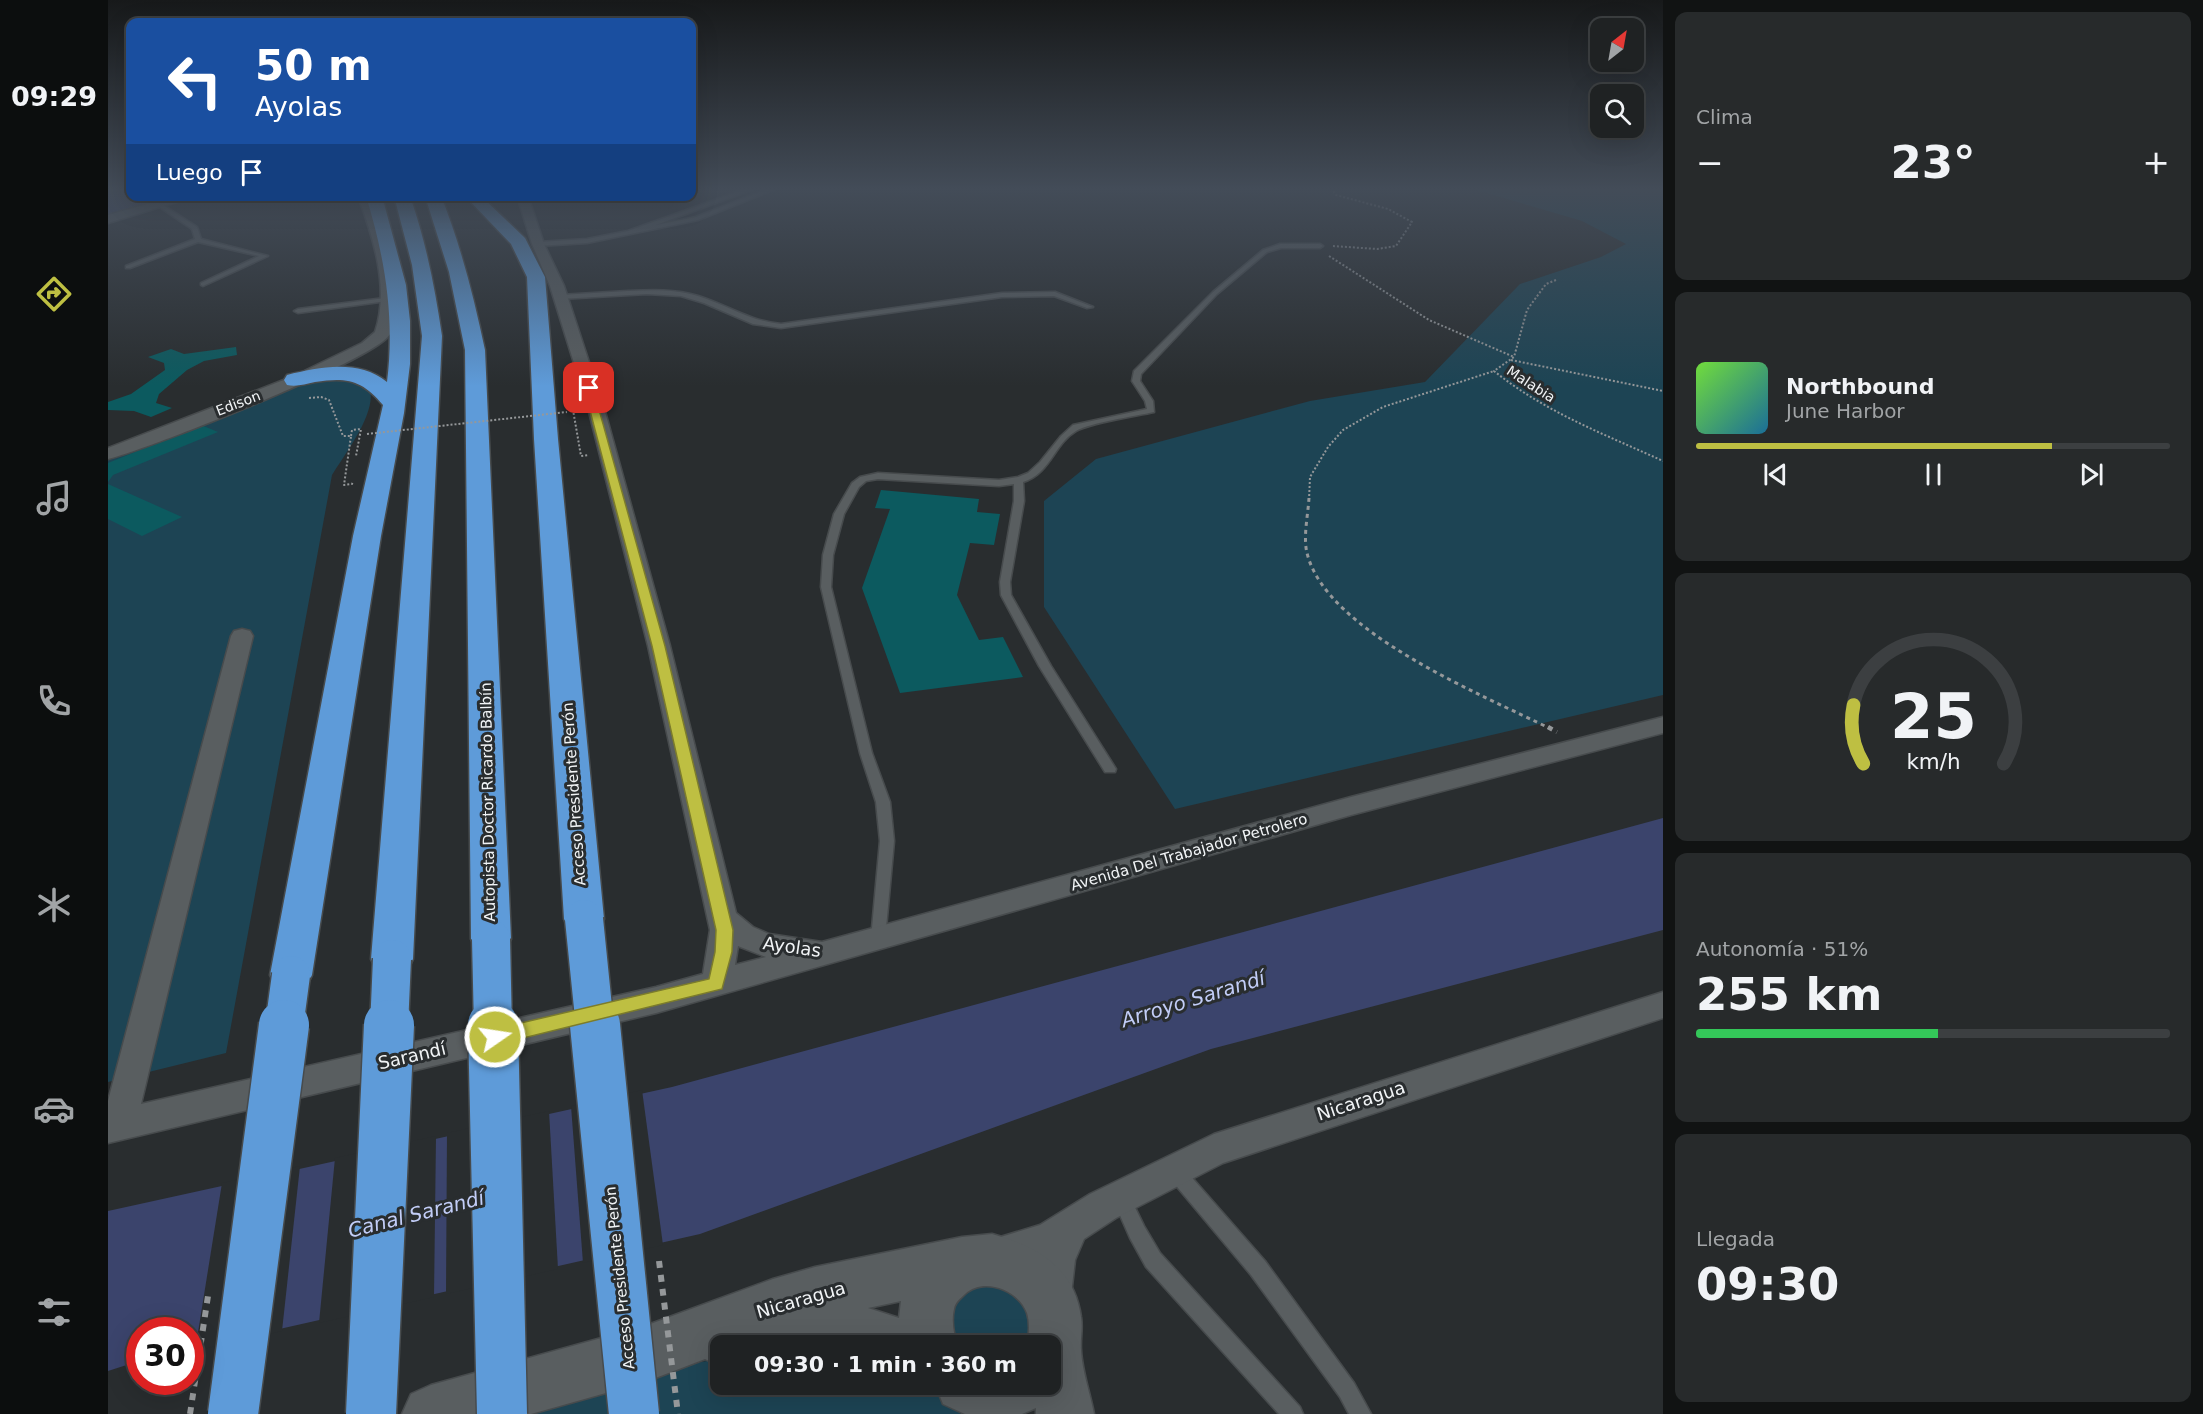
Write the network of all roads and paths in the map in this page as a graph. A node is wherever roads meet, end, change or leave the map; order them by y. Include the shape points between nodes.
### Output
1 (162, 254) edge
2 (257, 254) edge
3 (382, 254) edge
4 (391, 254) edge
5 (420, 254) edge
6 (454, 254) edge
7 (531, 254) edge
8 (535, 254) edge
9 (1261, 254) edge
10 (1326, 254) edge
11 (128, 267) dead end
12 (1556, 280) dead end
13 (203, 284) dead end
14 (560, 297) junction
15 (385, 300) junction
16 (1089, 307) dead end
17 (298, 311) dead end
18 (1514, 357) junction
19 (1510, 360) junction
20 (1494, 371) junction
21 (299, 389) junction
22 (1663, 391) edge
23 (394, 404) junction
24 (567, 412) dead end
25 (367, 434) dead end
26 (351, 436) junction
27 (108, 454) edge
28 (1663, 461) edge
29 (355, 464) dead end
30 (354, 474) dead end
31 (1018, 480) junction
32 (242, 636) dead end
33 (1663, 725) edge
34 (1581, 747) junction
35 (1110, 769) dead end
36 (722, 918) junction
37 (879, 939) junction
38 (834, 952) junction
39 (716, 984) junction
40 (1663, 1005) edge
41 (114, 1126) edge
42 (1173, 1169) junction
43 (1121, 1196) junction
44 (1071, 1227) junction
45 (972, 1261) junction
46 (756, 1335) edge
47 (863, 1335) edge
48 (927, 1335) edge
49 (1045, 1335) edge
50 (1047, 1335) edge
51 (710, 1343) edge
52 (645, 1354) junction
53 (1059, 1395) edge
54 (233, 1414) edge
55 (371, 1414) edge
56 (431, 1414) edge
57 (502, 1414) edge
58 (634, 1414) edge
59 (1065, 1414) edge
60 (1293, 1414) edge
61 (1360, 1414) edge

1 - 11 lane
2 - 13 lane via 265,256
3 - 15 street
4 - 23 highway via 401,338
5 - 55 highway, bridge via 432,336 392,960
6 - 57 highway, Autopista Doctor Ricardo Balbín, bridge via 475,350
7 - 58 highway, Acceso Presidente Perón, bridge via 584,919
8 - 14 street
9 - 31 lane via 1215,293 1137,373 1136,381 1151,410 1076,427 1067,432 1032,475
10 - 18 path via 1429,320
12 - 18 path, Malabia via 1546,284 1527,310
14 - 16 lane via 681,294 748,322 781,326 1002,295 1055,294
14 - 36 street via 596,408 659,646
15 - 17 lane
15 - 21 street, Edison via 382,334
18 - 19 path, Malabia
19 - 20 path, Malabia
19 - 22 path
20 - 28 path, Malabia via 1553,411
20 - 34 path via 1383,407 1343,430 1310,477 1306,551 1323,589 1379,639 1419,664 1553,729
21 - 23 highway via 315,375 353,375 374,382
21 - 26 path via 329,400 344,436
21 - 27 street, Edison
23 - 54 highway, bridge via 374,496 291,975
24 - 25 path, bridge
26 - 29 path via 352,430 361,429
26 - 30 path via 344,485 352,484
31 - 35 lane via 1019,501 1006,595 1044,666
31 - 37 lane via 999,483 878,476 863,479 855,486 839,514 828,555 826,587 866,753 883,802 887,841
32 - 41 street
33 - 34 street, Avenida Del Trabajador Petrolero
34 - 37 street, Avenida Del Trabajador Petrolero via 1351,806
36 - 38 street, Ayolas via 739,934 762,945
36 - 39 street via 723,952
37 - 38 street, Avenida Del Trabajador Petrolero
38 - 39 street, Avenida Del Trabajador Petrolero
39 - 41 street, Sarandí
40 - 42 street, Nicaragua via 1283,1126
42 - 43 street, Nicaragua
42 - 61 lane via 1258,1268 1347,1390
43 - 44 street, Nicaragua
43 - 60 lane via 1154,1260
44 - 45 street, Nicaragua via 1028,1249
44 - 50 street, Nicaragua via 1052,1267
45 - 48 main road via 944,1276 931,1293
45 - 49 main road via 1004,1261 1024,1271 1041,1287
45 - 52 main road, Nicaragua via 815,1293
46 - 47 main road, Nicaragua via 815,1330
51 - 52 main road, Nicaragua
52 - 56 main road, Nicaragua
53 - 59 main road

